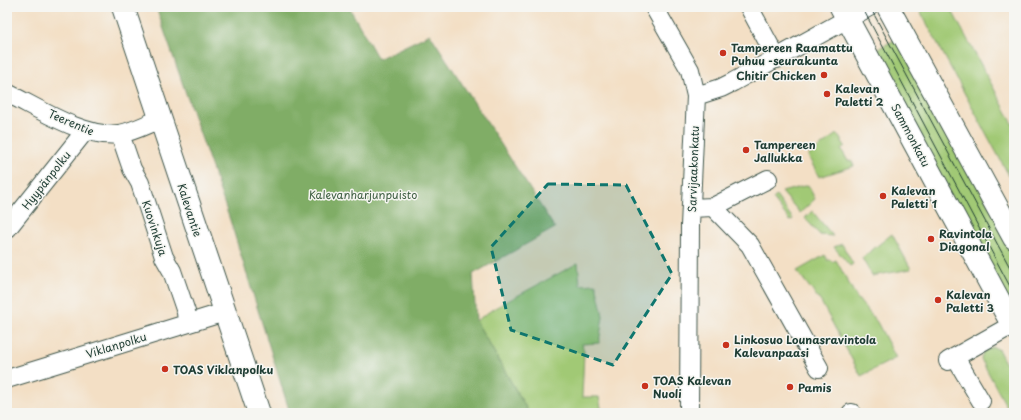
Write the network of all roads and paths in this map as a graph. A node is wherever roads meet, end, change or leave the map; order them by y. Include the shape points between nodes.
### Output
1 (123, 7) edge
2 (654, 7) edge
3 (749, 7) edge
4 (869, 7) edge
5 (888, 7) edge
6 (845, 13) edge
7 (777, 59) junction
8 (7, 93) edge
9 (696, 96) junction
10 (160, 119) junction
11 (85, 131) junction
12 (120, 134) junction
13 (768, 179) dead end
14 (713, 207) junction
15 (691, 208) junction
16 (7, 229) edge
17 (1014, 238) edge
18 (225, 312) junction
19 (187, 323) junction
20 (1013, 326) edge
21 (819, 368) dead end
22 (7, 379) edge
23 (981, 401) dead end
24 (259, 413) edge
25 (689, 413) edge

1 - 10 main road, Kalevantie
2 - 9 street, Sarvijaakonkatu via 690,70
3 - 7 street
4 - 6 street
5 - 17 main road
6 - 7 street
6 - 20 main road, Sammonkatu
7 - 9 street via 721,88
8 - 11 street, Teerentie
9 - 15 street, Sarvijaakonkatu
10 - 12 street, Teerentie
10 - 18 main road, Kalevantie
11 - 12 street, Teerentie
11 - 16 street, Hyypänpolku
12 - 19 street, Kuovinkuja via 132,169 140,183 164,257 172,271 186,312
13 - 14 street
14 - 15 street
14 - 21 street via 750,245
15 - 25 street, Sarvijaakonkatu
18 - 19 street, Viklanpolku
18 - 24 main road, Kalevantie
19 - 22 street, Viklanpolku
20 - 23 street via 952,359

